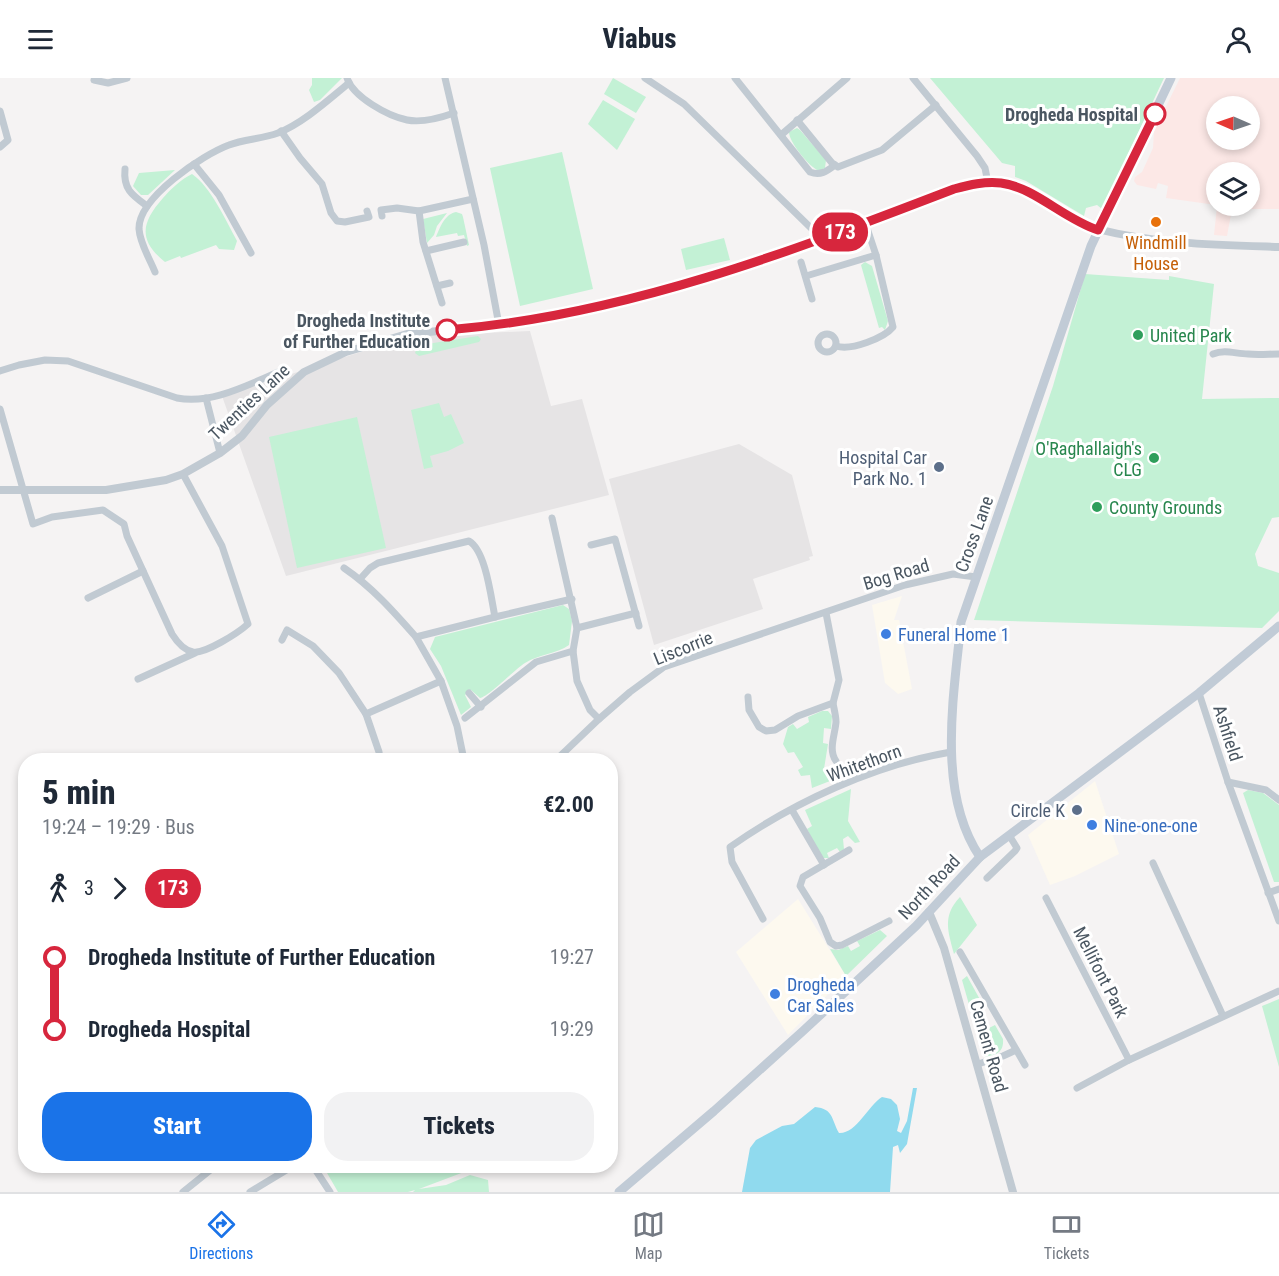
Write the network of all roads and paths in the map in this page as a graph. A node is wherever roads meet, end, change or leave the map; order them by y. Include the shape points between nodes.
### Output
1 (128, 78) edge
2 (445, 78) edge
3 (645, 78) edge
4 (735, 78) edge
5 (847, 78) edge
6 (913, 78) edge
7 (1172, 78) edge
8 (94, 80) dead end
9 (348, 81) edge
10 (936, 105) junction
11 (0, 111) edge
12 (454, 113) junction
13 (797, 120) junction
14 (281, 131) junction
15 (781, 135) junction
16 (0, 147) edge
17 (194, 164) junction
18 (835, 165) junction
19 (125, 169) dead end
20 (988, 183) junction
21 (473, 199) junction
22 (147, 206) junction
23 (367, 211) dead end
24 (419, 211) junction
25 (382, 216) dead end
26 (865, 222) junction
27 (1098, 230) junction
28 (819, 240) junction
29 (464, 242) dead end
30 (1279, 247) edge
31 (426, 251) junction
32 (250, 253) dead end
33 (876, 255) junction
34 (801, 262) dead end
35 (156, 272) dead end
36 (806, 276) junction
37 (450, 283) dead end
38 (437, 286) junction
39 (812, 299) dead end
40 (442, 303) dead end
41 (499, 325) junction
42 (836, 346) dead end
43 (1213, 354) dead end
44 (1279, 354) edge
45 (0, 371) edge
46 (281, 371) dead end
47 (206, 398) junction
48 (0, 409) edge
49 (220, 453) junction
50 (183, 474) junction
51 (0, 490) edge
52 (23, 490) junction
53 (552, 518) dead end
54 (591, 545) dead end
55 (344, 568) dead end
56 (142, 571) junction
57 (976, 577) junction
58 (360, 579) junction
59 (88, 598) dead end
60 (572, 599) junction
61 (636, 613) junction
62 (826, 613) junction
63 (495, 617) junction
64 (639, 626) dead end
65 (1279, 626) edge
66 (577, 628) junction
67 (416, 638) junction
68 (282, 640) dead end
69 (573, 651) junction
70 (195, 653) junction
71 (138, 679) dead end
72 (441, 681) junction
73 (469, 693) dead end
74 (1199, 693) junction
75 (748, 697) dead end
76 (833, 702) junction
77 (481, 707) junction
78 (366, 714) junction
79 (465, 718) dead end
80 (599, 719) junction
81 (951, 752) junction
82 (379, 753) edge
83 (463, 753) edge
84 (563, 753) edge
85 (836, 761) dead end
86 (1228, 782) junction
87 (1279, 800) edge
88 (792, 810) junction
89 (1009, 835) junction
90 (849, 850) dead end
91 (980, 857) junction
92 (1153, 863) dead end
93 (824, 865) junction
94 (987, 878) dead end
95 (1279, 889) edge
96 (1268, 893) junction
97 (1046, 898) dead end
98 (929, 912) junction
99 (763, 919) dead end
100 (890, 921) dead end
101 (1279, 921) edge
102 (960, 952) dead end
103 (1279, 991) edge
104 (1223, 1016) junction
105 (1016, 1050) junction
106 (1129, 1060) junction
107 (978, 1064) junction
108 (1025, 1065) dead end
109 (1077, 1088) dead end
110 (206, 1173) edge
111 (281, 1173) edge
112 (318, 1173) edge
113 (183, 1192) edge
114 (250, 1192) edge
115 (330, 1192) edge
116 (619, 1192) edge
117 (1013, 1192) edge

1 - 8 street via 108,83
2 - 12 street
3 - 28 street via 684,104
4 - 15 street
5 - 13 street
6 - 10 street
7 - 27 main road, Cross Lane
9 - 12 street via 370,104 407,120
9 - 14 street
10 - 18 street via 882,150
10 - 20 street via 986,168
11 - 16 street via 8,140
12 - 21 street
13 - 15 street
13 - 18 street
14 - 17 street via 231,144
14 - 23 street via 322,184 337,220 369,218
15 - 18 street via 810,172 825,172
17 - 22 street
17 - 32 street via 219,195
19 - 22 street via 128,190
20 - 26 street, Twenties Lane via 954,189
20 - 27 street, Twenties Lane via 1027,191
21 - 24 street
21 - 41 street
22 - 35 street via 139,229
24 - 25 street via 381,210
24 - 31 street
26 - 28 street, Twenties Lane
26 - 33 street
27 - 30 street, Twenties Lane via 1172,242
27 - 57 main road, Cross Lane
28 - 41 street, Twenties Lane via 650,293
29 - 31 street
31 - 38 street
33 - 36 street
33 - 42 street via 893,327 879,338 843,348
34 - 36 street
36 - 39 street
37 - 38 street
38 - 40 street
41 - 49 street, Twenties Lane via 407,334 321,363 286,387 242,436
43 - 44 street
45 - 47 street, Twenties Lane via 45,360 68,361 177,398
46 - 47 street, Twenties Lane
47 - 49 street
48 - 52 street
49 - 50 street, Twenties Lane
50 - 52 street, Twenties Lane via 106,490
50 - 70 street via 222,546 248,624
51 - 52 street, Twenties Lane
52 - 56 street via 33,524 52,517 103,510 124,524
53 - 60 street
54 - 61 street via 615,539
55 - 58 street
56 - 59 street
56 - 70 street via 173,637 182,648
57 - 62 street, Bog Road via 936,577
57 - 81 main road, Cross Lane via 961,622
58 - 63 street via 378,563 469,541 480,554
58 - 67 street
60 - 63 street
60 - 66 street
61 - 64 street
61 - 66 street
62 - 76 street via 839,680
62 - 80 street, Liscorrie via 664,667
63 - 67 street
65 - 74 main road, North Road
66 - 69 street
67 - 72 street
68 - 78 street via 287,630 313,646 339,673
69 - 77 street via 536,662
69 - 80 street via 577,681 590,710
70 - 71 street
72 - 78 street
72 - 83 street
73 - 77 street
74 - 86 street, Ashfield
74 - 89 main road, North Road
75 - 76 street via 749,710 766,730 776,730
76 - 85 street via 836,722 832,750
77 - 79 street
78 - 82 street
80 - 84 street, Liscorrie
81 - 88 street, Whitethorn via 879,771
81 - 91 main road, Cross Lane via 962,818
86 - 87 street, Ashfield via 1266,790
86 - 96 street, Ashfield
88 - 93 street
88 - 99 street, Whitethorn via 730,847 732,862
89 - 91 main road, North Road
89 - 94 street via 1017,848
90 - 93 street
91 - 98 main road, North Road
92 - 104 street
93 - 100 street via 803,877 800,886 830,942 842,945
95 - 96 street
96 - 101 street
97 - 106 street, Mellifont Park
98 - 107 street, Cement Road via 944,948
98 - 116 main road, North Road via 797,1037
102 - 105 street
103 - 104 street
104 - 106 street
105 - 107 street
105 - 108 street
106 - 109 street
107 - 117 street, Cement Road
110 - 113 street
111 - 114 street
112 - 115 street

